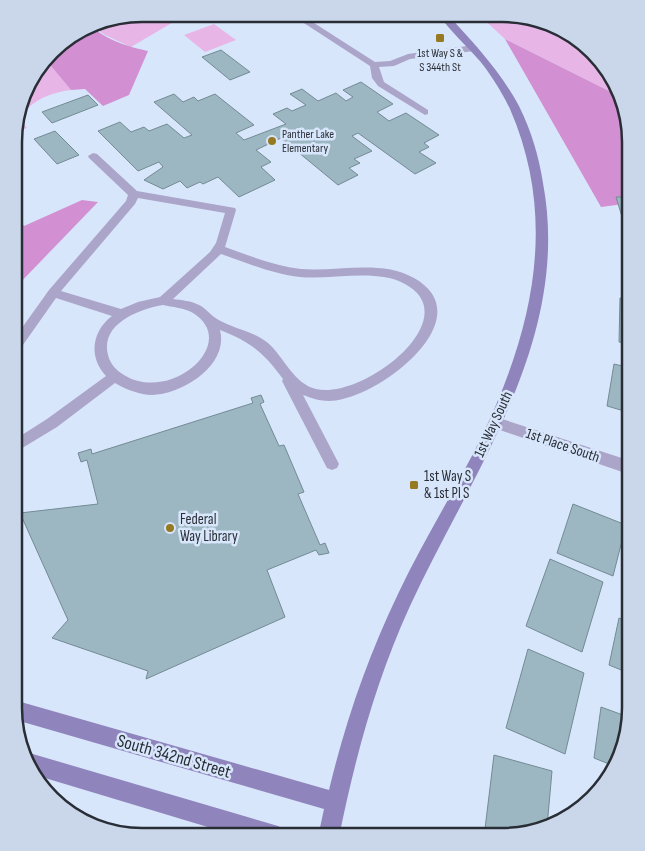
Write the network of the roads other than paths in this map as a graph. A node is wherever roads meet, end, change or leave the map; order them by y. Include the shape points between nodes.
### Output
1 (306, 22) edge
2 (450, 22) edge
3 (474, 48) junction
4 (374, 65) junction
5 (425, 112) dead end
6 (93, 156) dead end
7 (134, 194) junction
8 (218, 250) junction
9 (53, 293) junction
10 (163, 301) junction
11 (122, 314) junction
12 (212, 322) junction
13 (22, 338) edge
14 (114, 377) junction
15 (288, 378) junction
16 (496, 423) junction
17 (22, 442) edge
18 (332, 464) dead end
19 (622, 465) edge
20 (23, 712) edge
21 (37, 765) edge
22 (335, 802) junction
23 (248, 828) edge
24 (330, 828) edge

1 - 4 lane
2 - 3 main road, 1st Way South
3 - 4 lane
3 - 16 main road, 1st Way South via 502,85 525,129 534,154 544,219 536,302 522,357
4 - 5 lane via 381,84
6 - 7 lane
7 - 8 lane via 231,210
7 - 9 lane via 126,210
8 - 10 lane
8 - 15 lane via 300,273 396,276 418,286 430,297 429,324 419,342 392,371 374,383 343,395 330,396 306,391
9 - 11 lane
9 - 13 lane
10 - 11 lane via 148,303
10 - 12 lane via 189,305
11 - 14 lane via 111,323 101,342 101,359
12 - 14 lane via 216,338 210,358 194,375 156,388 142,388
12 - 15 lane via 256,341 269,352
14 - 17 lane
15 - 18 lane
16 - 19 street, 1st Place South
16 - 22 main road, 1st Way South via 380,653 361,707
20 - 22 main road, South 342nd Street
21 - 23 main road
22 - 24 main road, 1st Way South

